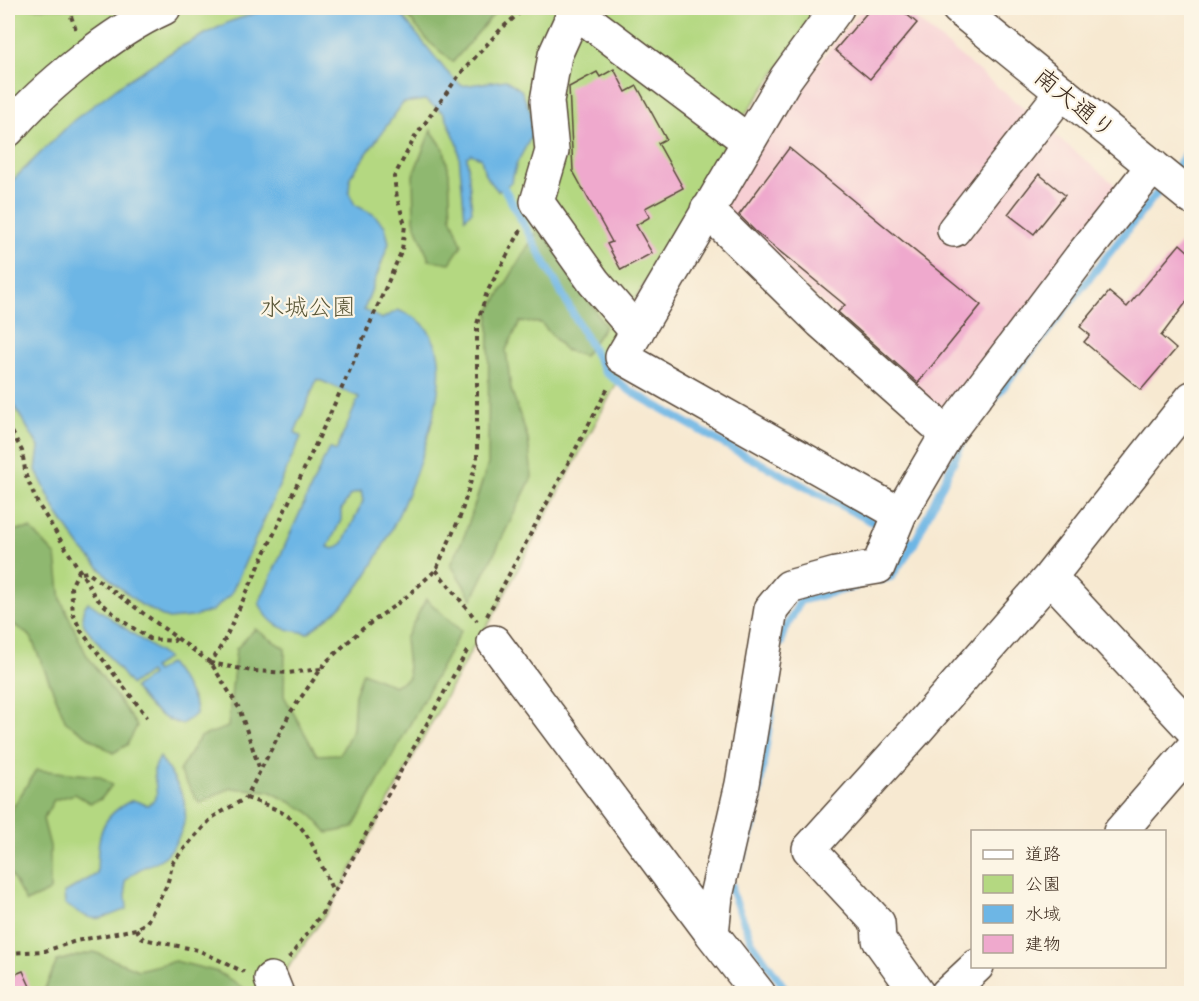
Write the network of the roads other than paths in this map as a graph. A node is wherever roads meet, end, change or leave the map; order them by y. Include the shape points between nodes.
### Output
1 (164, 8) edge
2 (837, 8) edge
3 (958, 8) edge
4 (574, 9) edge
5 (1062, 92) junction
6 (8, 130) edge
7 (748, 141) junction
8 (1153, 166) junction
9 (1191, 198) edge
10 (707, 210) junction
11 (954, 230) dead end
12 (637, 332) junction
13 (1191, 399) edge
14 (947, 434) junction
15 (900, 514) junction
16 (1050, 577) junction
17 (488, 634) road end
18 (1191, 729) edge
19 (1191, 749) edge
20 (1121, 830) edge
21 (712, 934) junction
22 (975, 968) edge
23 (759, 993) edge
24 (918, 993) edge
25 (947, 993) edge

1 - 6 street via 88,56
2 - 7 street via 786,78
3 - 5 street, 南大通り
4 - 7 street
4 - 12 street via 555,55 547,101 552,151 537,202 594,282
5 - 8 street, 南大通り
5 - 11 street
7 - 10 street
8 - 9 street, 南大通り
8 - 14 street
10 - 12 street
10 - 14 street via 821,322
12 - 15 street via 622,357
13 - 16 street
14 - 15 street
15 - 21 street via 878,567 789,587 771,609
16 - 18 street
16 - 24 street via 809,849 878,923 879,940
17 - 21 street
19 - 20 street
21 - 23 street
22 - 25 street

